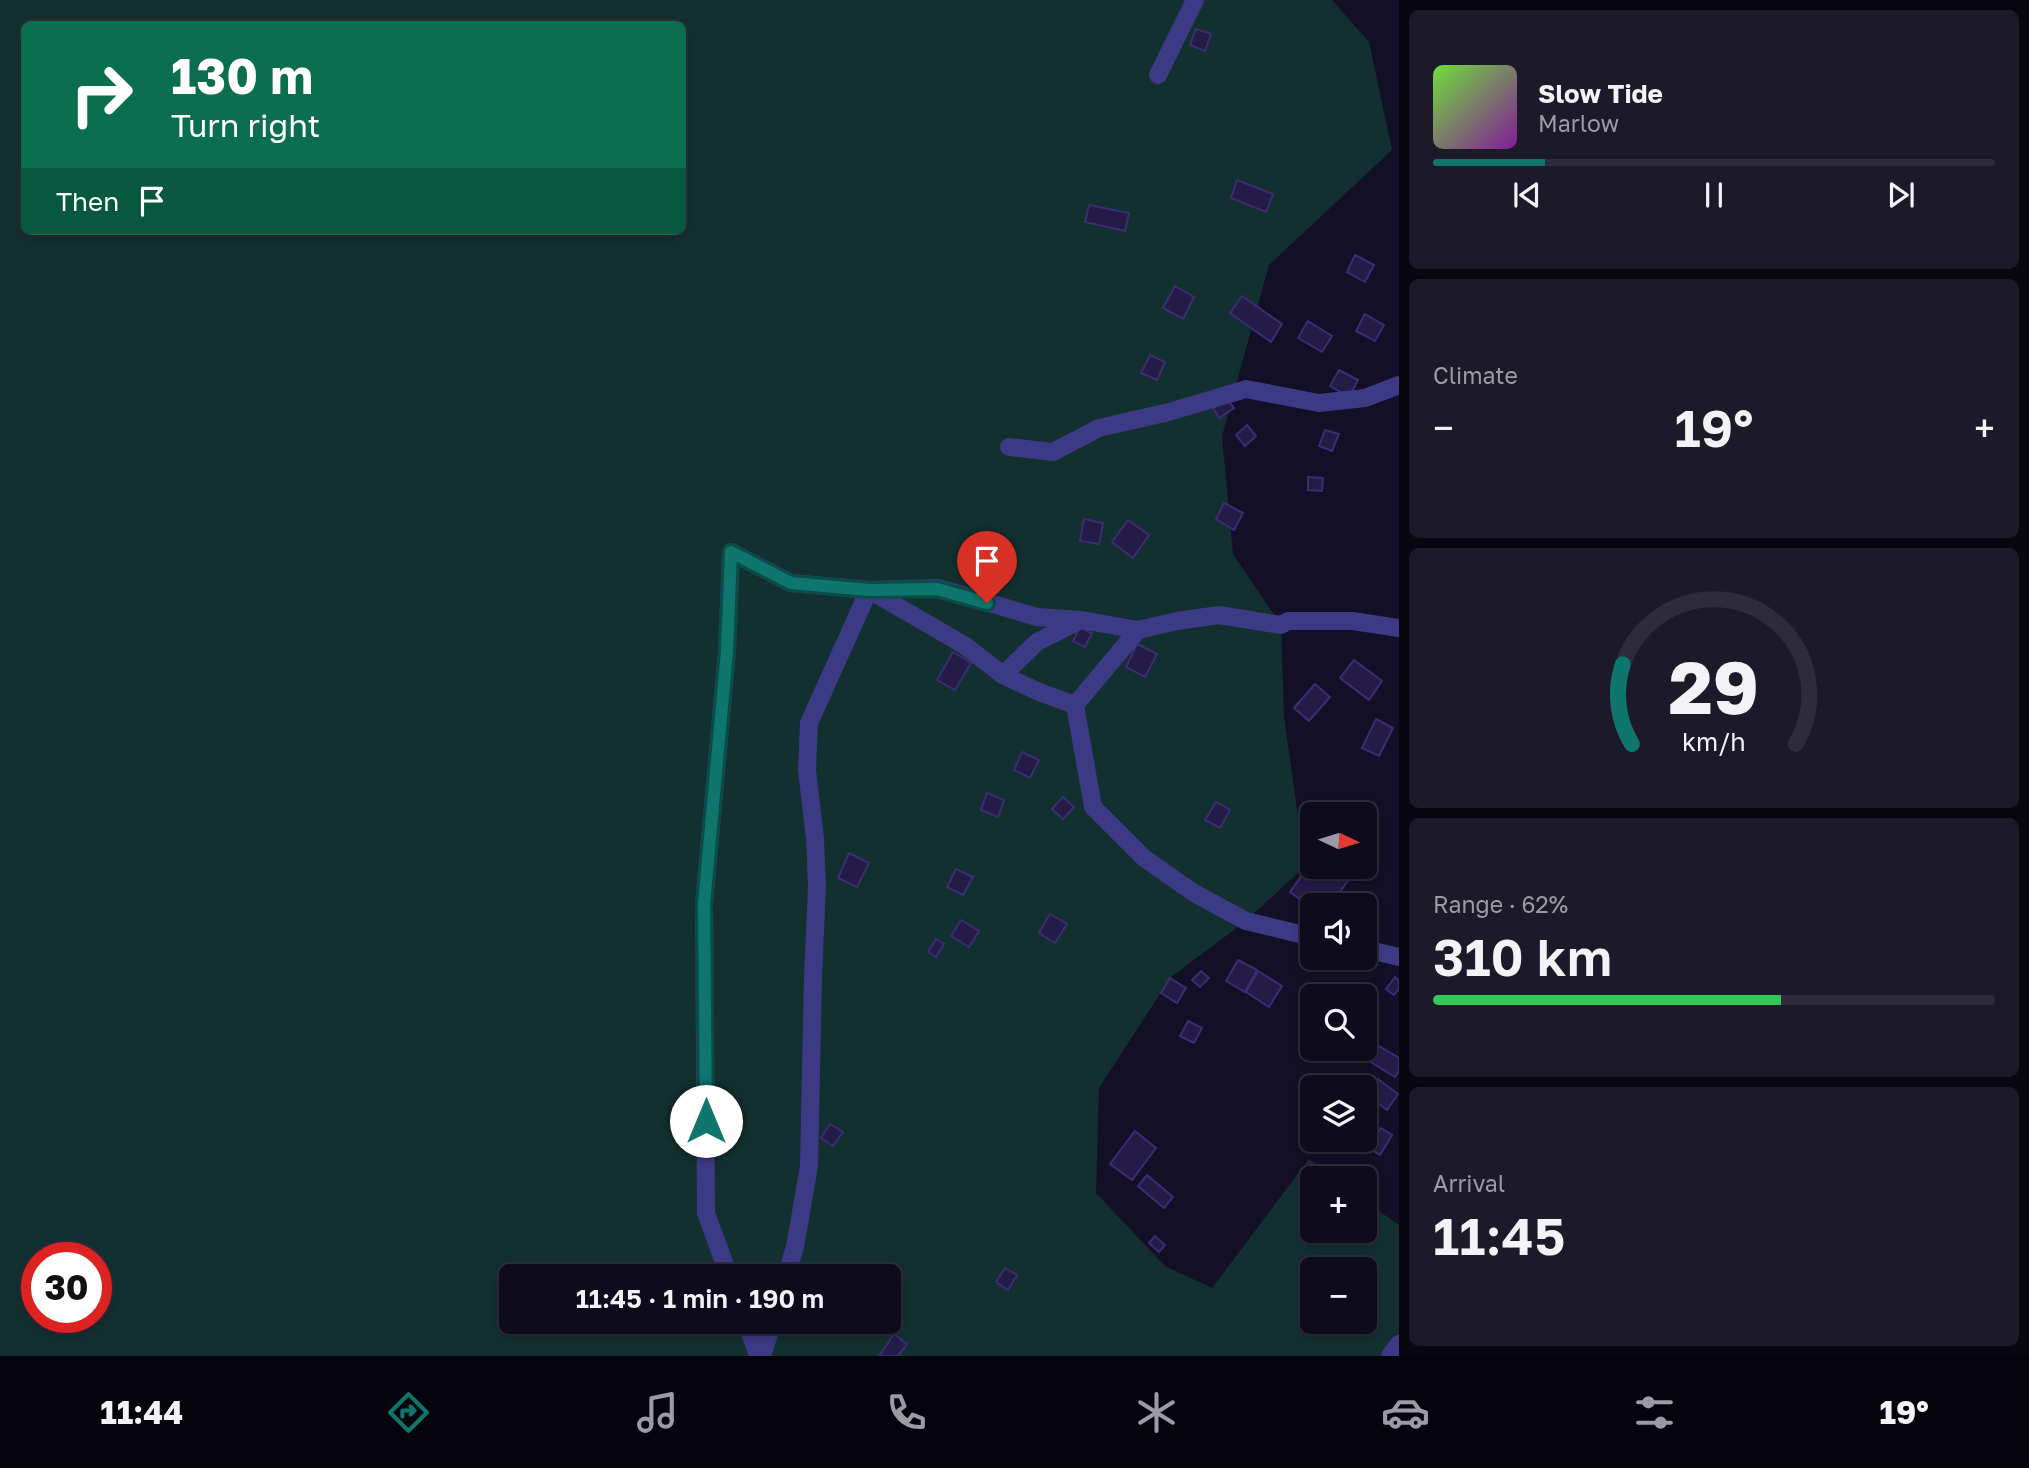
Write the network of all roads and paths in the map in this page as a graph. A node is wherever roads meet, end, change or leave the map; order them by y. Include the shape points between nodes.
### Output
1 (1195, 0) edge
2 (1157, 75) dead end
3 (1399, 386) edge
4 (1009, 447) dead end
5 (869, 590) junction
6 (1082, 620) junction
7 (1399, 628) edge
8 (1138, 630) junction
9 (1003, 676) junction
10 (1075, 705) junction
11 (1300, 934) edge
12 (1377, 952) edge
13 (1399, 957) edge
14 (725, 1264) edge
15 (790, 1264) edge
16 (751, 1334) edge
17 (768, 1334) edge
18 (1399, 1344) edge
19 (760, 1356) edge
20 (1390, 1356) edge

1 - 2 street
3 - 4 street via 1365,398 1319,403 1246,389 1099,428 1053,452
5 - 6 street via 937,589 1037,617
5 - 9 street via 964,645
5 - 14 street via 791,583 731,552 727,651 704,904 706,1213
5 - 15 street via 809,723 807,770 817,887 809,1166
6 - 8 street
6 - 9 street via 1037,642
7 - 8 street via 1353,621 1288,621 1282,625 1219,615
8 - 10 street
9 - 10 street
10 - 11 street via 1093,807 1144,858 1194,893 1246,921
12 - 13 street
16 - 19 street
17 - 19 street
18 - 20 street

